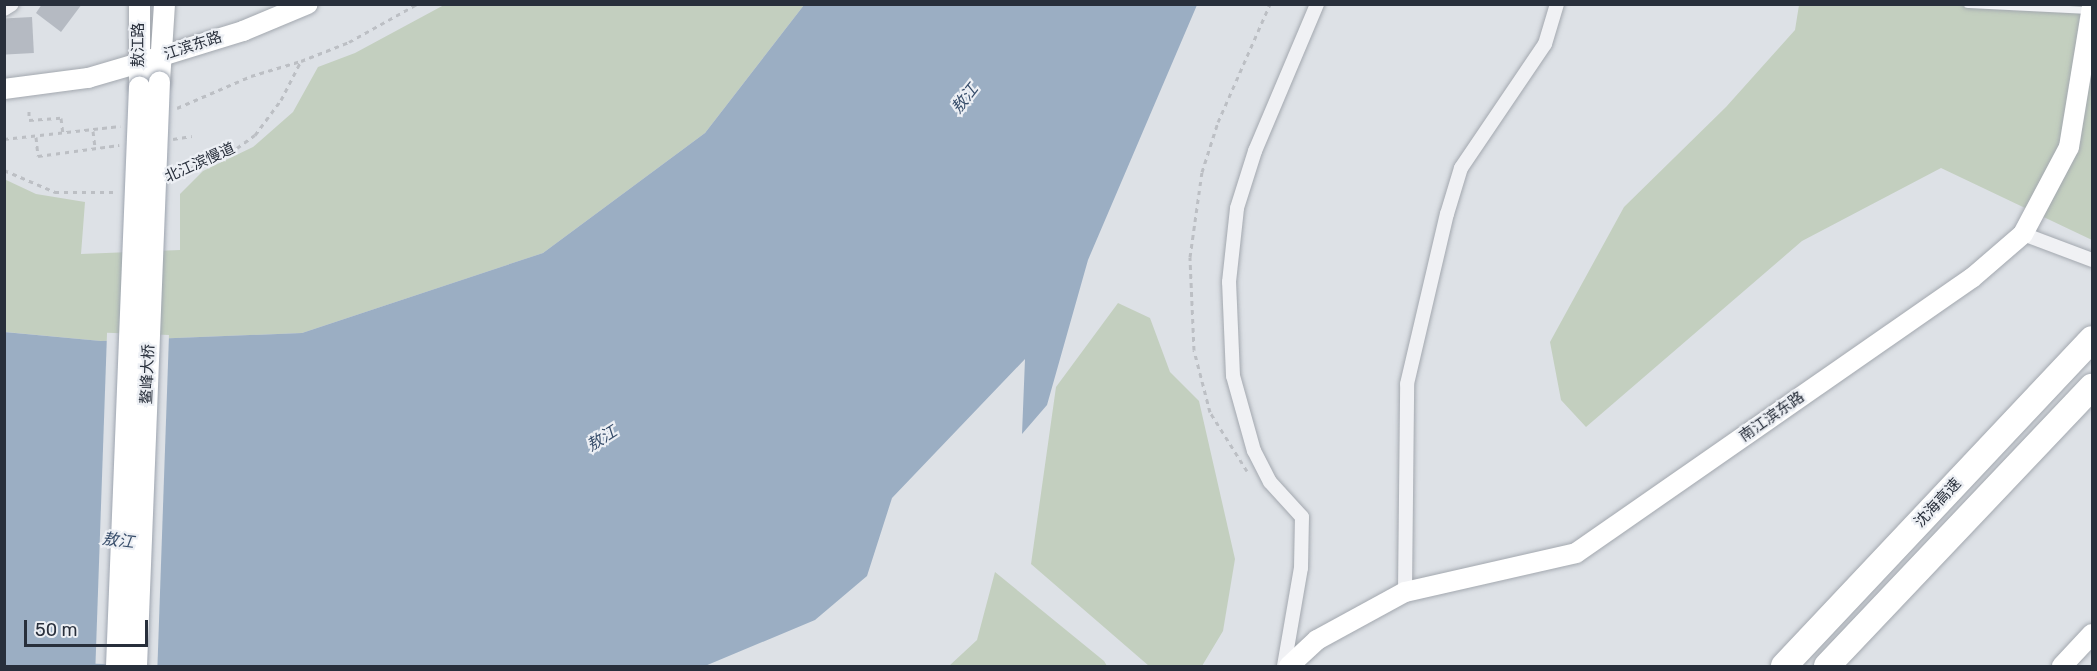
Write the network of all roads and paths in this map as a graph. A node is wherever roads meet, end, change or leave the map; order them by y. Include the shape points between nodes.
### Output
1 (12, 4) edge
2 (139, 4) edge
3 (164, 4) edge
4 (308, 4) edge
5 (417, 4) edge
6 (1317, 4) edge
7 (1557, 4) edge
8 (1967, 4) edge
9 (2092, 8) edge
10 (4, 9) edge
11 (160, 57) junction
12 (302, 61) junction
13 (139, 63) junction
14 (159, 81) joint
15 (236, 83) dead end
16 (139, 86) joint
17 (4, 89) edge
18 (29, 111) dead end
19 (93, 130) dead end
20 (63, 134) dead end
21 (46, 136) dead end
22 (192, 136) dead end
23 (36, 137) junction
24 (4, 139) edge
25 (170, 139) dead end
26 (127, 144) dead end
27 (95, 148) junction
28 (4, 170) edge
29 (162, 180) dead end
30 (120, 192) dead end
31 (2023, 234) junction
32 (2092, 260) edge
33 (2092, 339) edge
34 (2092, 387) edge
35 (1405, 592) junction
36 (2092, 634) edge
37 (116, 666) edge
38 (136, 666) edge
39 (1284, 666) edge
40 (1289, 666) edge
41 (1784, 666) edge
42 (1827, 666) edge
43 (2062, 666) edge

1 - 10 street
2 - 13 main road, 敖江路
3 - 11 main road, 敖江路
4 - 11 main road, 江滨东路 via 243,31
5 - 12 path via 349,42
6 - 39 street via 1255,151 1237,208 1229,282 1233,376 1254,451 1270,482 1302,517 1301,568
7 - 35 street via 1545,44 1461,168 1447,214 1407,384
8 - 9 lane
9 - 31 main road, 南江滨东路 via 2069,147
11 - 13 main road, 江滨东路
11 - 14 main road, 敖江路
12 - 15 path
12 - 29 path, 北江滨慢道 via 281,100 255,135 237,148
13 - 16 main road, 敖江路
13 - 17 main road, 江滨东路 via 88,78
14 - 38 main road, 鳌峰大桥, bridge
16 - 37 main road, 鳌峰大桥, bridge
18 - 20 path via 29,120 61,118
19 - 27 path
21 - 23 path
22 - 25 path
23 - 24 path
23 - 27 path via 38,156
26 - 27 path
28 - 30 path via 55,192
31 - 32 street
31 - 35 main road, 南江滨东路 via 1972,278 1576,553
33 - 41 highway, 沈海高速
34 - 42 highway
35 - 40 main road, 南江滨东路 via 1317,640
36 - 43 main road

